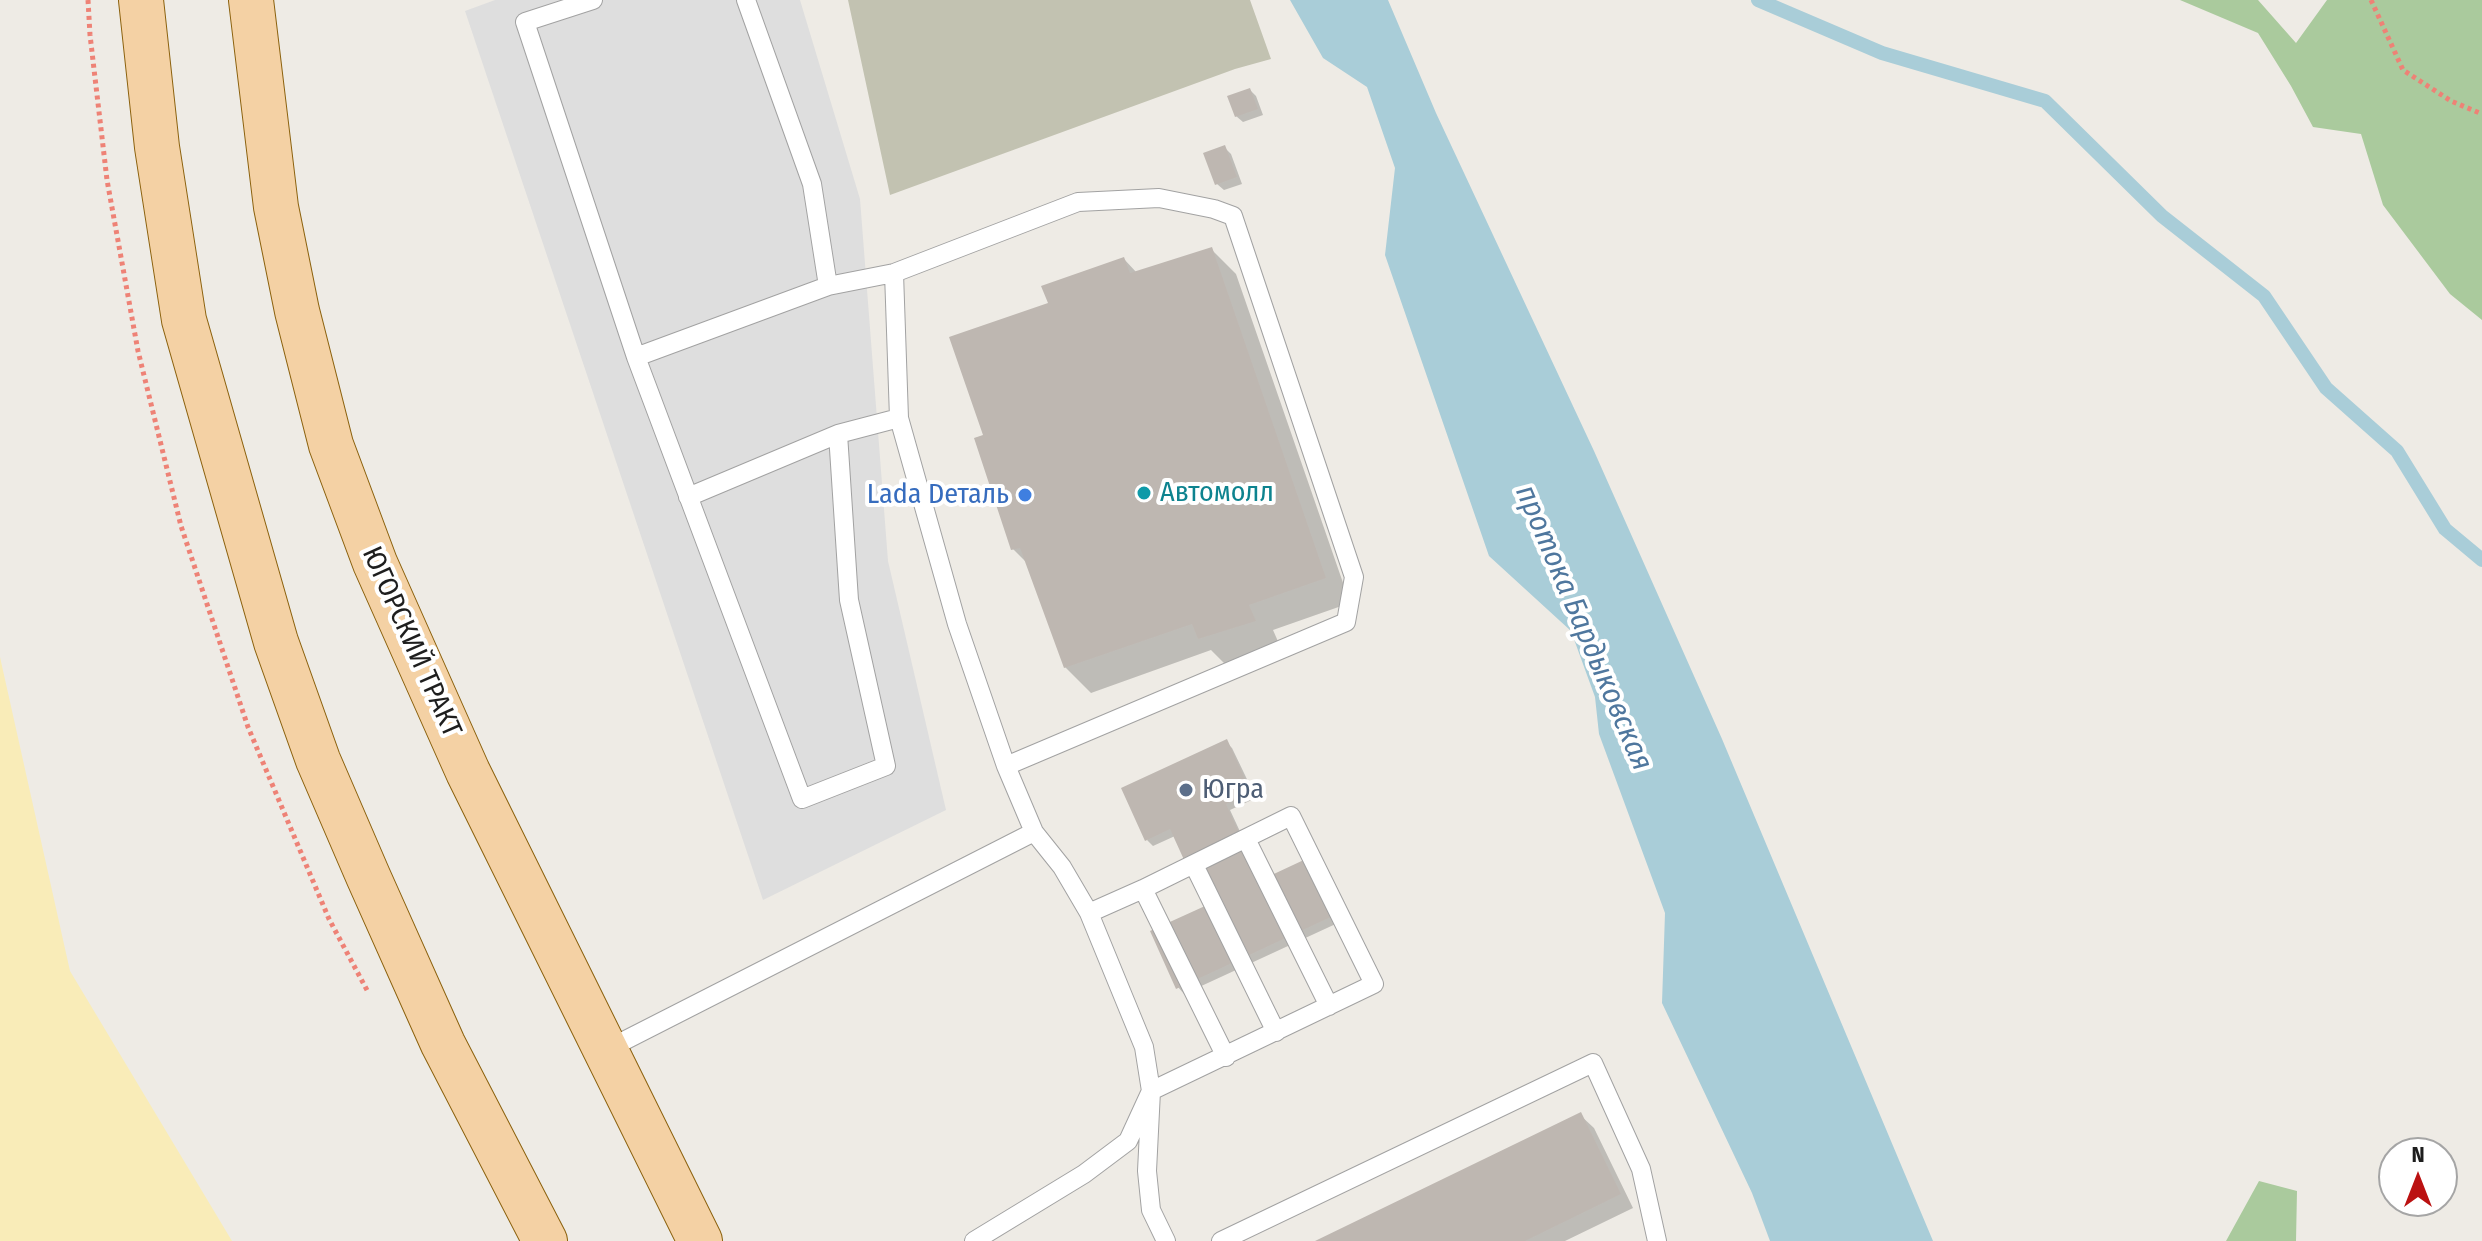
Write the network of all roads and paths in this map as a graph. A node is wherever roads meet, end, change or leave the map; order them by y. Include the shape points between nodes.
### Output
1 (141, 0) edge
2 (251, 0) edge
3 (593, 0) edge
4 (746, 0) edge
5 (2371, 0) edge
6 (2482, 114) edge
7 (894, 273) junction
8 (828, 286) junction
9 (636, 357) junction
10 (899, 418) junction
11 (838, 434) junction
12 (688, 497) junction
13 (1006, 766) junction
14 (1034, 832) junction
15 (1246, 839) junction
16 (1194, 865) junction
17 (1143, 889) junction
18 (1089, 913) junction
19 (1329, 1006) junction
20 (1276, 1032) junction
21 (605, 1051) junction
22 (1226, 1057) junction
23 (1151, 1091) junction
24 (545, 1241) edge
25 (700, 1241) edge
26 (974, 1241) edge
27 (1166, 1241) edge
28 (1221, 1241) edge
29 (1657, 1241) edge

1 - 24 main road via 184,320 276,642 318,760 443,1044
2 - 21 main road, ЮГОРСКИЙ ТРАКТ via 276,207 331,445 375,563 468,772
3 - 9 lane via 525,22
4 - 8 lane via 812,184
5 - 6 path via 2403,70
7 - 8 lane
7 - 10 lane
7 - 13 lane via 1078,202 1159,198 1233,216 1354,577 1346,622
8 - 9 lane
9 - 12 lane
10 - 11 lane
10 - 13 lane via 957,624
11 - 12 lane
11 - 12 lane via 849,600 886,766 802,799
13 - 14 lane
14 - 18 lane
14 - 21 lane
15 - 16 lane
15 - 19 lane
15 - 19 lane via 1291,816 1374,984
16 - 17 lane
16 - 20 lane
17 - 18 lane
17 - 22 lane
18 - 23 lane via 1144,1047
19 - 20 lane
20 - 22 lane
21 - 25 main road, ЮГОРСКИЙ ТРАКТ
22 - 23 lane
23 - 26 lane via 1128,1141
23 - 27 lane via 1147,1171 1151,1210
28 - 29 lane via 1593,1063 1641,1169

